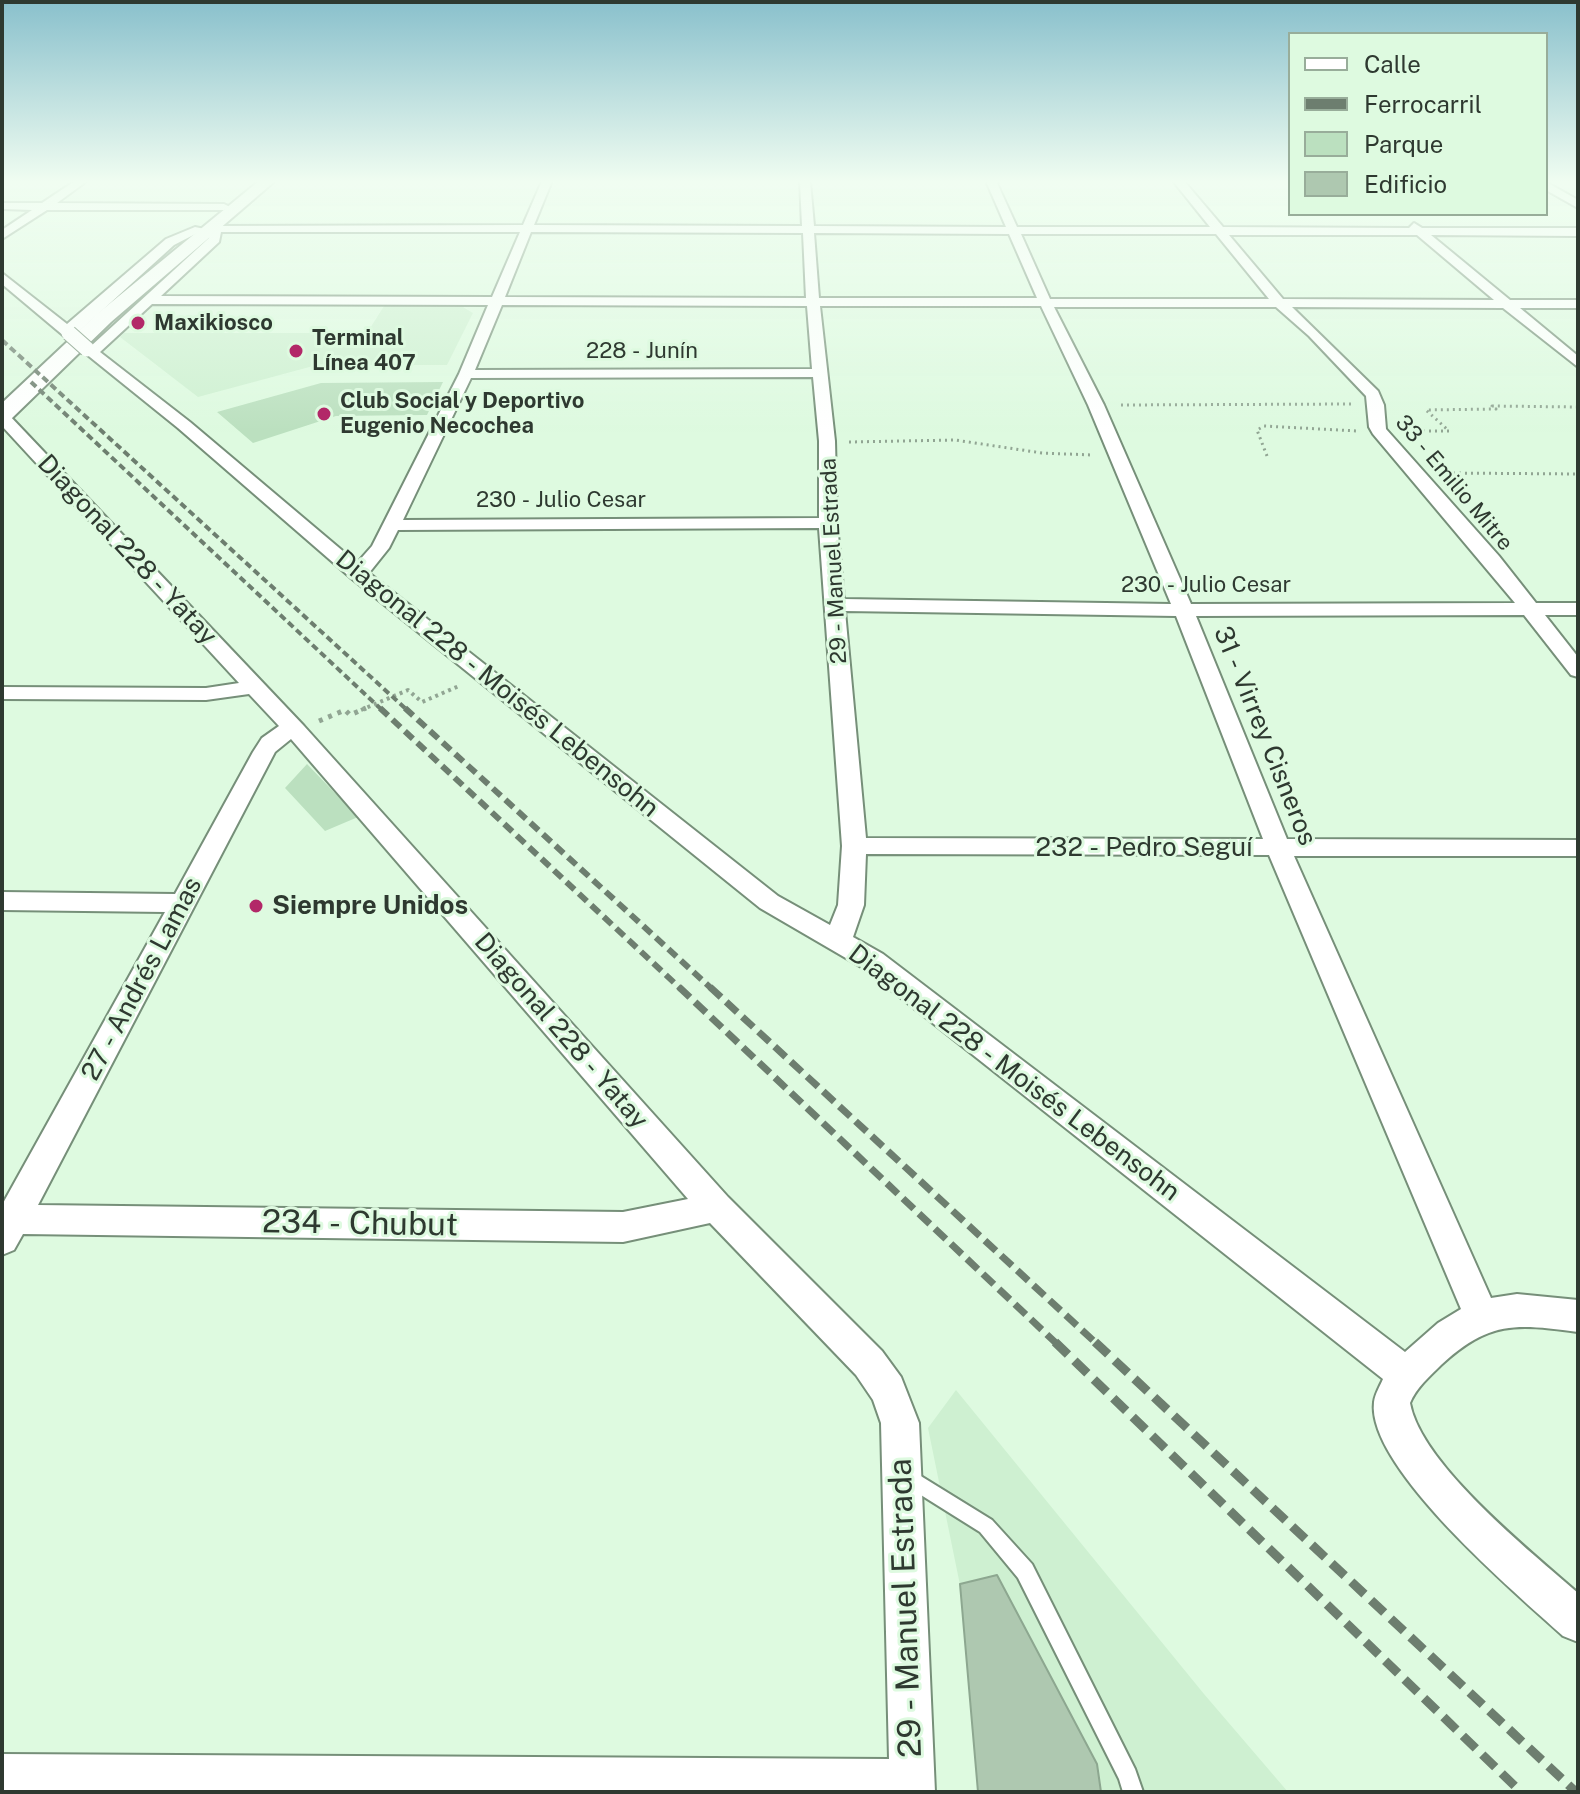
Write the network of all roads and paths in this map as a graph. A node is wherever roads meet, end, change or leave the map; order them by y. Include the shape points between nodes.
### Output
1 (161, 265) edge
2 (187, 265) edge
3 (513, 265) edge
4 (811, 265) edge
5 (1029, 265) edge
6 (1247, 265) edge
7 (1459, 265) edge
8 (2, 277) edge
9 (149, 300) junction
10 (498, 301) junction
11 (813, 302) junction
12 (1045, 302) junction
13 (1280, 304) junction
14 (1504, 304) junction
15 (1578, 304) edge
16 (42, 310) junction
17 (103, 310) junction
18 (68, 332) junction
19 (89, 351) junction
20 (1578, 363) edge
21 (819, 373) junction
22 (466, 374) junction
23 (2, 400) edge
24 (1096, 405) junction
25 (1379, 405) junction
26 (1578, 407) edge
27 (7, 425) edge
28 (1379, 431) junction
29 (827, 441) junction
30 (1117, 456) junction
31 (1267, 456) dead end
32 (1414, 472) junction
33 (1578, 474) edge
34 (828, 523) junction
35 (391, 525) junction
36 (358, 574) junction
37 (834, 605) junction
38 (1527, 608) junction
39 (1578, 609) edge
40 (1184, 610) junction
41 (1578, 671) edge
42 (253, 687) junction
43 (453, 689) dead end
44 (2, 693) edge
45 (323, 719) dead end
46 (292, 727) junction
47 (854, 846) junction
48 (1578, 848) edge
49 (1279, 849) junction
50 (2, 901) edge
51 (183, 903) junction
52 (838, 940) junction
53 (716, 1207) junction
54 (6, 1226) edge
55 (1481, 1315) junction
56 (1578, 1316) edge
57 (1405, 1374) junction
58 (900, 1423) joint
59 (901, 1474) junction
60 (1578, 1621) edge
61 (2, 1776) edge
62 (912, 1787) edge
63 (1133, 1792) edge

1 - 17 main road
2 - 9 street
3 - 10 street
4 - 11 street, 29 - Manuel Estrada
5 - 12 street, 31 - Virrey Cisneros
6 - 13 street, 33 - Emilio Mitre
7 - 14 street
8 - 16 street, Diagonal 228 - Moisés Lebensohn
9 - 10 street
9 - 19 street
10 - 11 street
10 - 22 street
11 - 12 street
11 - 21 street, 29 - Manuel Estrada
12 - 13 street
12 - 24 street, 31 - Virrey Cisneros
13 - 14 street
13 - 25 street, 33 - Emilio Mitre
14 - 15 street
14 - 20 street
16 - 17 street
16 - 18 street, Diagonal 228 - Moisés Lebensohn
17 - 18 street
17 - 23 main road
17 - 27 main road via 82,342
18 - 19 street, Diagonal 228 - Moisés Lebensohn, bridge
19 - 36 street, Diagonal 228 - Moisés Lebensohn
21 - 22 street, 228 - Junín
21 - 29 street, 29 - Manuel Estrada
22 - 35 street
24 - 25 path
24 - 30 street, 31 - Virrey Cisneros
25 - 28 street, 33 - Emilio Mitre
26 - 28 path via 1426,410 1449,431
27 - 42 street, Diagonal 228 - Yatay
28 - 31 path via 1264,426 1257,430
28 - 32 street, 33 - Emilio Mitre
29 - 30 path via 939,440
29 - 34 street, 29 - Manuel Estrada
30 - 40 street, 31 - Virrey Cisneros
32 - 33 path
32 - 38 street, 33 - Emilio Mitre
34 - 35 street, 230 - Julio Cesar
34 - 37 street, 29 - Manuel Estrada
35 - 36 street
36 - 52 street, Diagonal 228 - Moisés Lebensohn via 769,902
37 - 40 street, 230 - Julio Cesar
37 - 47 street, 29 - Manuel Estrada
38 - 39 street, 230 - Julio Cesar
38 - 40 street, 230 - Julio Cesar
38 - 41 street, 33 - Emilio Mitre
40 - 49 street, 31 - Virrey Cisneros
42 - 44 street via 206,694
42 - 46 street, Diagonal 228 - Yatay
43 - 45 path via 422,702 408,690 350,715 345,710
46 - 51 street, 27 - Andrés Lamas via 264,752
46 - 53 street, Diagonal 228 - Yatay
47 - 49 street, 232 - Pedro Seguí
47 - 52 street, 29 - Manuel Estrada via 851,905
48 - 49 street, 232 - Pedro Seguí
49 - 55 street, 31 - Virrey Cisneros
50 - 51 street
51 - 54 street, 27 - Andrés Lamas
52 - 57 street, Diagonal 228 - Moisés Lebensohn via 873,961
53 - 54 street, 234 - Chubut via 623,1227
53 - 58 street, Diagonal 228 - Yatay via 869,1363 888,1390
55 - 56 street via 1515,1309
55 - 57 street
57 - 60 street via 1392,1404 1397,1431 1432,1481
58 - 59 street, 29 - Manuel Estrada
59 - 62 street, 29 - Manuel Estrada
59 - 63 lane via 986,1526 1025,1571
61 - 62 street

